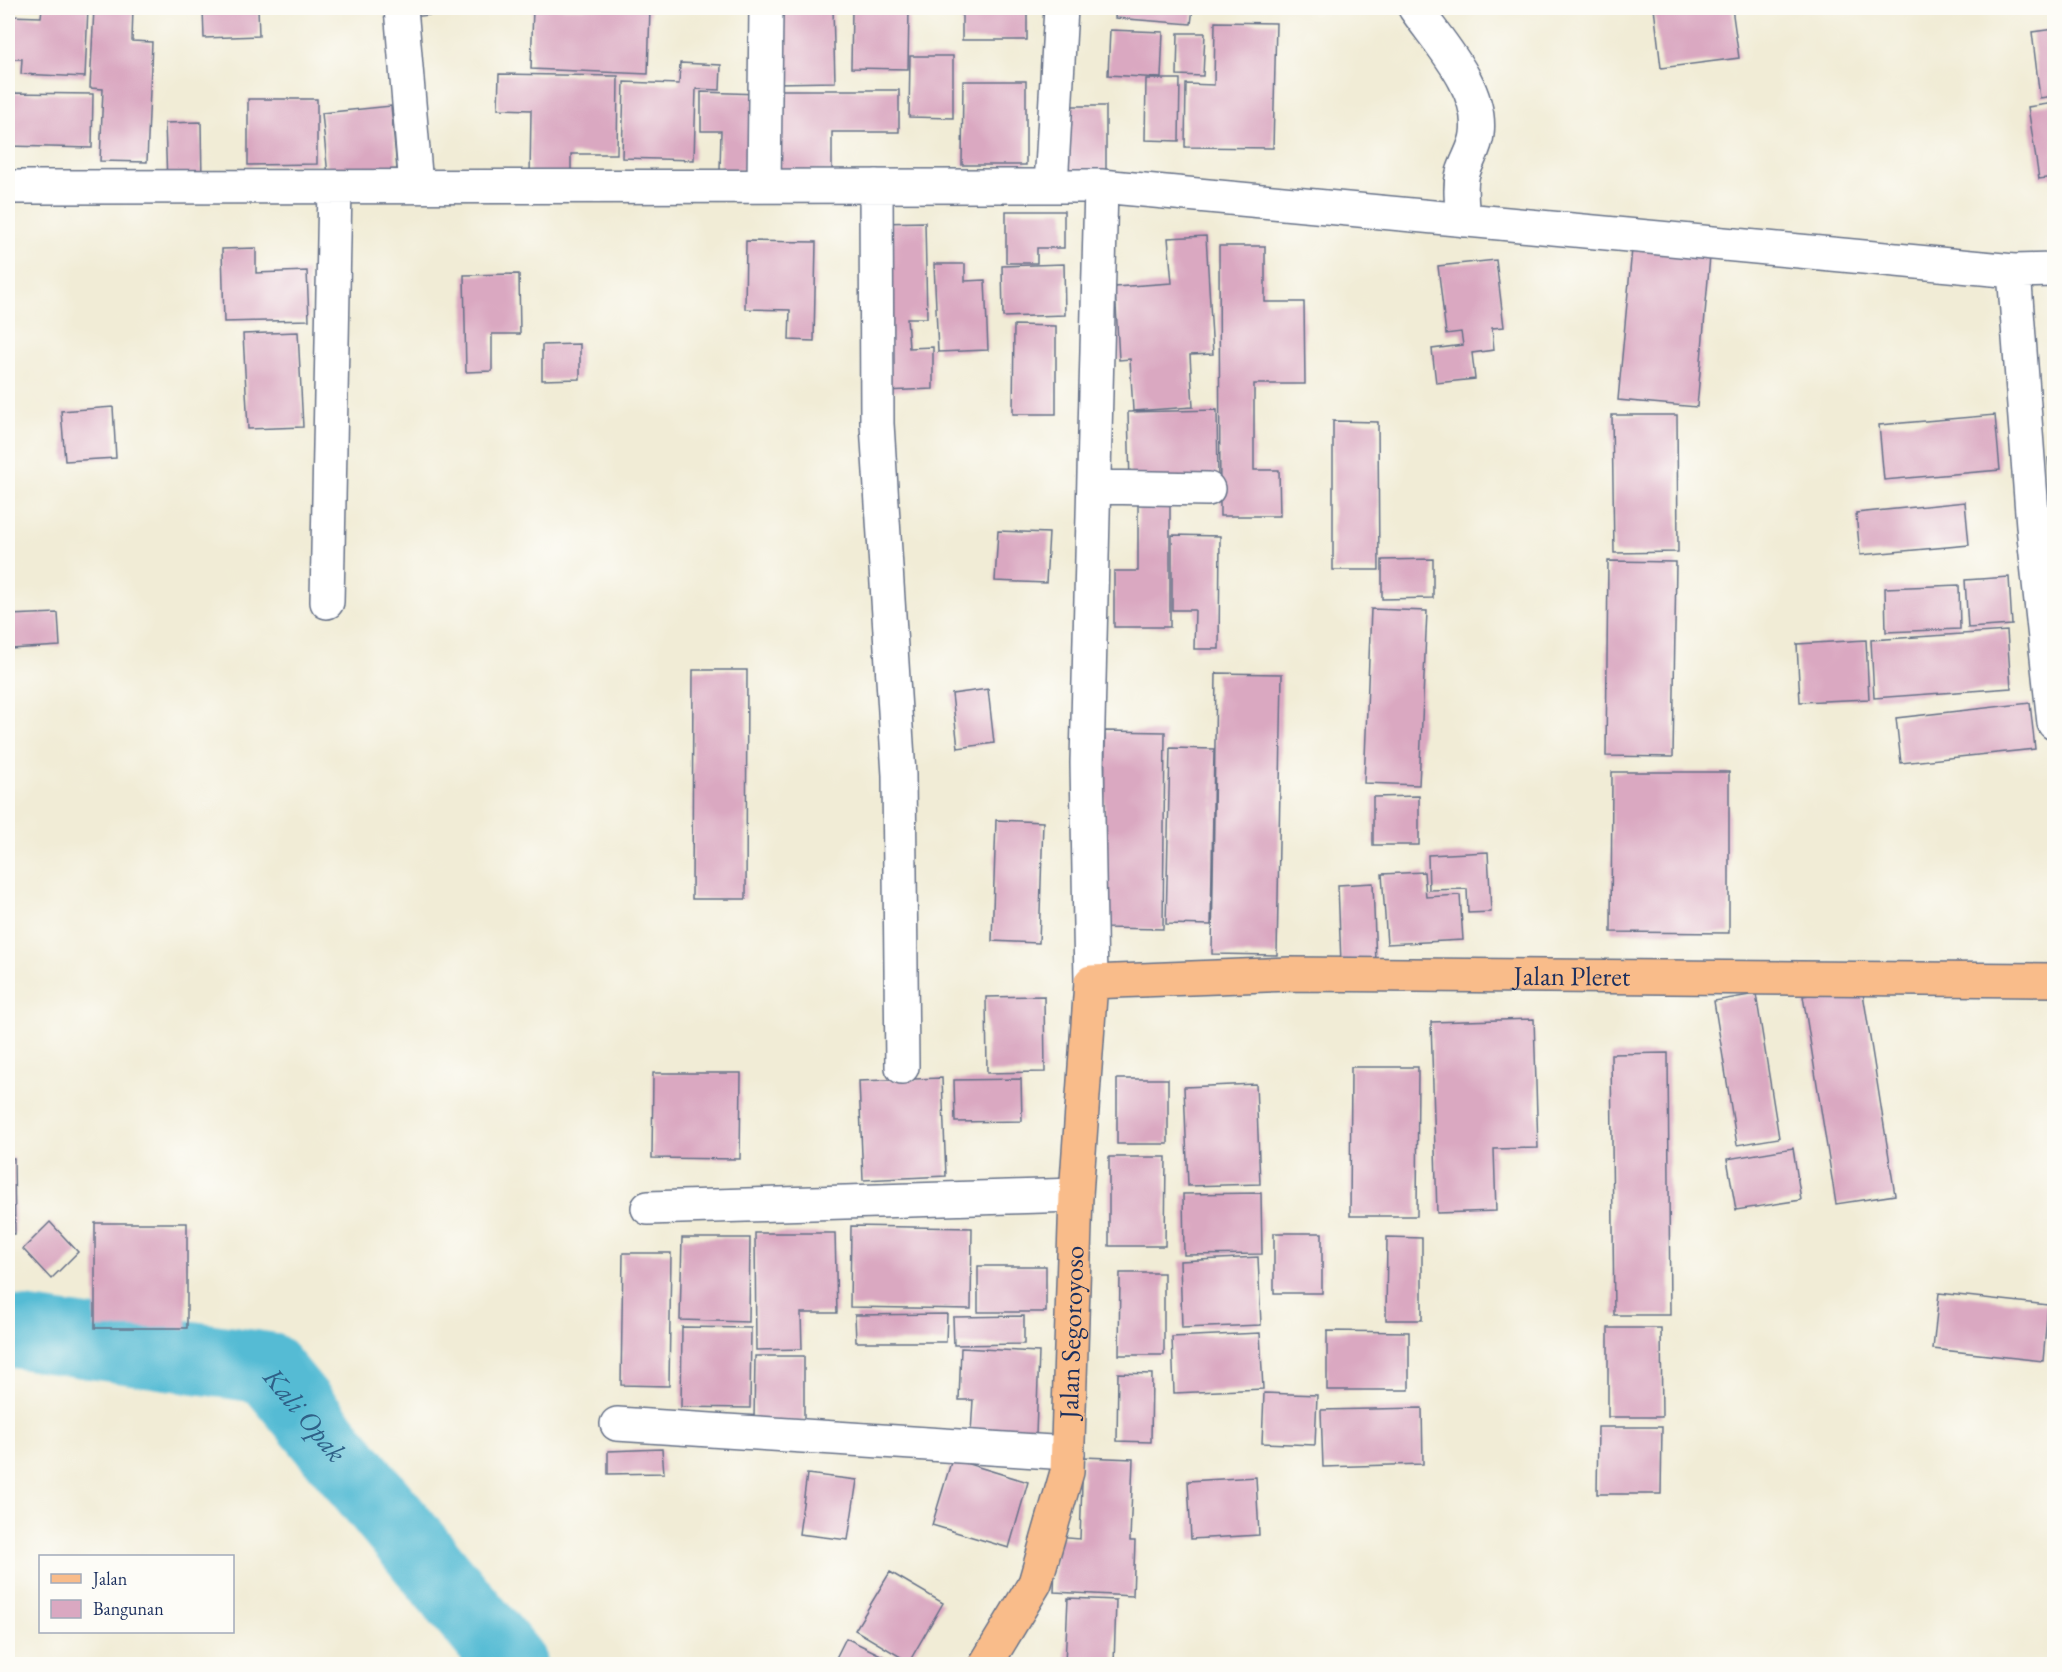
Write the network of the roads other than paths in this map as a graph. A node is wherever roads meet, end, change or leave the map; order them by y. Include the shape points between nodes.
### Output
1 (401, 8) edge
2 (766, 8) edge
3 (1061, 8) edge
4 (1414, 8) edge
5 (416, 186) junction
6 (764, 186) junction
7 (876, 186) junction
8 (1051, 186) junction
9 (1101, 186) junction
10 (335, 187) junction
11 (8, 188) edge
12 (1463, 220) junction
13 (2055, 270) edge
14 (2014, 271) junction
15 (1094, 487) junction
16 (1208, 489) dead end
17 (327, 602) dead end
18 (2055, 723) edge
19 (2055, 980) edge
20 (1090, 982) junction
21 (902, 1066) dead end
22 (1076, 1195) junction
23 (648, 1208) dead end
24 (617, 1424) dead end
25 (1068, 1453) junction
26 (991, 1657) edge

1 - 5 street
2 - 6 street
3 - 8 street
4 - 12 street via 1474,98 1477,136 1463,175
5 - 6 street
5 - 10 street
6 - 7 street
7 - 8 street
7 - 21 street via 877,424 899,775
8 - 9 street
9 - 12 street
9 - 15 street
10 - 11 street
10 - 17 street
12 - 14 street
13 - 14 street
14 - 18 street via 2033,526
15 - 16 street
15 - 20 street via 1087,763
19 - 20 main road, Jalan Pleret via 1290,974
20 - 22 main road, Jalan Segoroyoso
22 - 23 street
22 - 25 main road, Jalan Segoroyoso
24 - 25 street
25 - 26 main road, Jalan Segoroyoso via 1067,1472 1035,1583

